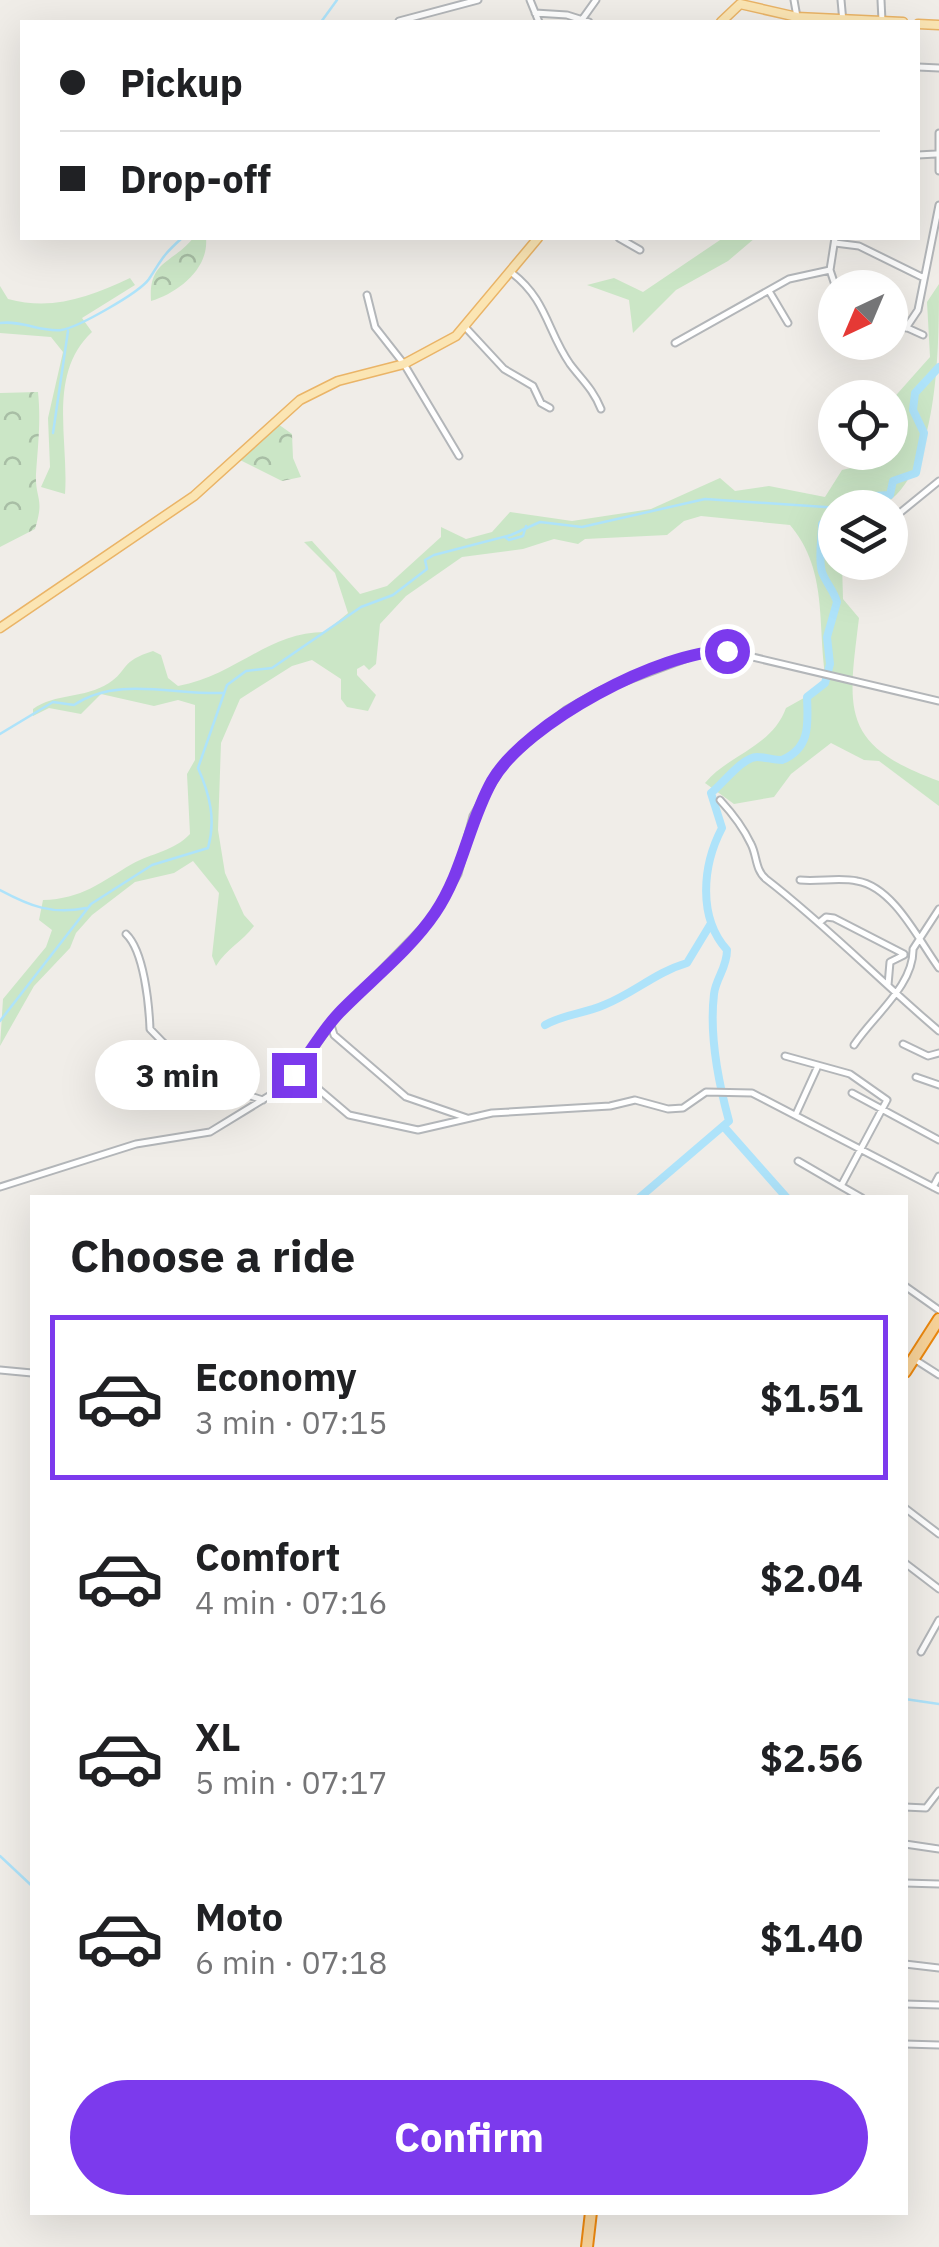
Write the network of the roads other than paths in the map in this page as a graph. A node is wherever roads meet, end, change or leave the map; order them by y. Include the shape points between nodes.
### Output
1 (478, 0) edge
2 (530, 0) edge
3 (794, 0) edge
4 (840, 0) edge
5 (737, 2) edge
6 (535, 13) junction
7 (796, 17) junction
8 (406, 20) edge
9 (538, 20) edge
10 (577, 20) edge
11 (843, 20) edge
12 (939, 133) edge
13 (938, 154) edge
14 (939, 171) edge
15 (939, 205) edge
16 (536, 240) edge
17 (622, 240) edge
18 (835, 240) edge
19 (640, 250) dead end
20 (830, 270) edge
21 (512, 272) junction
22 (818, 273) edge
23 (924, 278) junction
24 (769, 291) junction
25 (367, 295) dead end
26 (788, 323) dead end
27 (908, 325) edge
28 (466, 328) junction
29 (908, 329) edge
30 (923, 335) dead end
31 (675, 343) dead end
32 (404, 364) junction
33 (550, 408) dead end
34 (601, 409) dead end
35 (459, 456) dead end
36 (939, 481) edge
37 (908, 506) edge
38 (0, 628) edge
39 (939, 700) edge
40 (720, 800) dead end
41 (800, 880) dead end
42 (939, 909) edge
43 (820, 922) junction
44 (126, 934) dead end
45 (918, 939) junction
46 (908, 954) junction
47 (939, 968) edge
48 (888, 985) junction
49 (896, 993) junction
50 (330, 1025) junction
51 (939, 1031) edge
52 (902, 1044) dead end
53 (854, 1045) dead end
54 (939, 1053) edge
55 (785, 1056) dead end
56 (303, 1063) junction
57 (817, 1068) junction
58 (916, 1077) dead end
59 (939, 1084) edge
60 (852, 1094) dead end
61 (263, 1100) junction
62 (883, 1110) junction
63 (796, 1114) junction
64 (469, 1119) junction
65 (939, 1140) edge
66 (862, 1150) junction
67 (798, 1161) dead end
68 (939, 1176) edge
69 (841, 1186) junction
70 (0, 1187) edge
71 (936, 1189) edge
72 (857, 1195) edge
73 (908, 1288) edge
74 (939, 1310) edge
75 (939, 1319) edge
76 (914, 1360) junction
77 (908, 1368) edge
78 (0, 1370) edge
79 (30, 1372) edge
80 (939, 1375) edge
81 (908, 1510) edge
82 (939, 1534) edge
83 (908, 1565) edge
84 (939, 1590) edge
85 (939, 1620) edge
86 (920, 1652) dead end
87 (939, 1791) edge
88 (908, 1807) edge
89 (908, 1844) edge
90 (939, 1849) edge
91 (908, 1883) edge
92 (939, 1884) edge
93 (908, 1964) edge
94 (939, 1968) edge
95 (908, 2004) edge
96 (939, 2005) edge
97 (908, 2044) edge
98 (939, 2046) edge
99 (591, 2215) edge
100 (587, 2247) edge

1 - 8 street
2 - 6 street
3 - 7 street
4 - 11 street
5 - 7 main road
6 - 9 street
6 - 10 street
7 - 11 main road
12 - 13 street
13 - 14 street
15 - 23 street
16 - 21 main road
17 - 19 street
18 - 20 street
18 - 23 street
21 - 28 main road
21 - 34 street via 536,294 569,363
22 - 24 street
23 - 27 street
24 - 26 street
24 - 31 street
25 - 32 street via 375,328
28 - 32 main road
28 - 33 street
29 - 30 street
32 - 35 street
32 - 38 main road via 338,381 300,400 181,506
36 - 37 street
39 - 50 street via 706,651 602,690 566,710 495,775 473,816 458,874 433,917
40 - 43 street via 766,878
41 - 45 street via 871,886
42 - 45 street
43 - 46 street via 834,918
43 - 48 street
44 - 61 street via 144,975 150,1029 224,1089
45 - 46 street
45 - 47 street
46 - 48 street via 890,962
46 - 49 street via 913,966
48 - 49 street
49 - 51 street
49 - 53 street
50 - 56 street
50 - 64 street via 406,1097
52 - 54 street via 928,1056
55 - 57 street
56 - 61 street
56 - 64 street via 309,1081 349,1114 418,1130
57 - 62 street via 850,1074 880,1092 887,1100
57 - 63 street
58 - 59 street
60 - 62 street
61 - 70 street via 210,1132 136,1144
62 - 65 street
62 - 66 street
63 - 64 street via 752,1093 706,1092 684,1108 635,1100
63 - 66 street
66 - 69 street
66 - 71 street
67 - 69 street
68 - 71 street
69 - 72 street
73 - 74 street
75 - 76 highway
76 - 77 highway
76 - 80 street
78 - 79 street
81 - 82 street
83 - 84 street
85 - 86 street
87 - 88 street via 926,1808
89 - 90 street
91 - 92 street
93 - 94 street
95 - 96 street
97 - 98 street
99 - 100 highway

